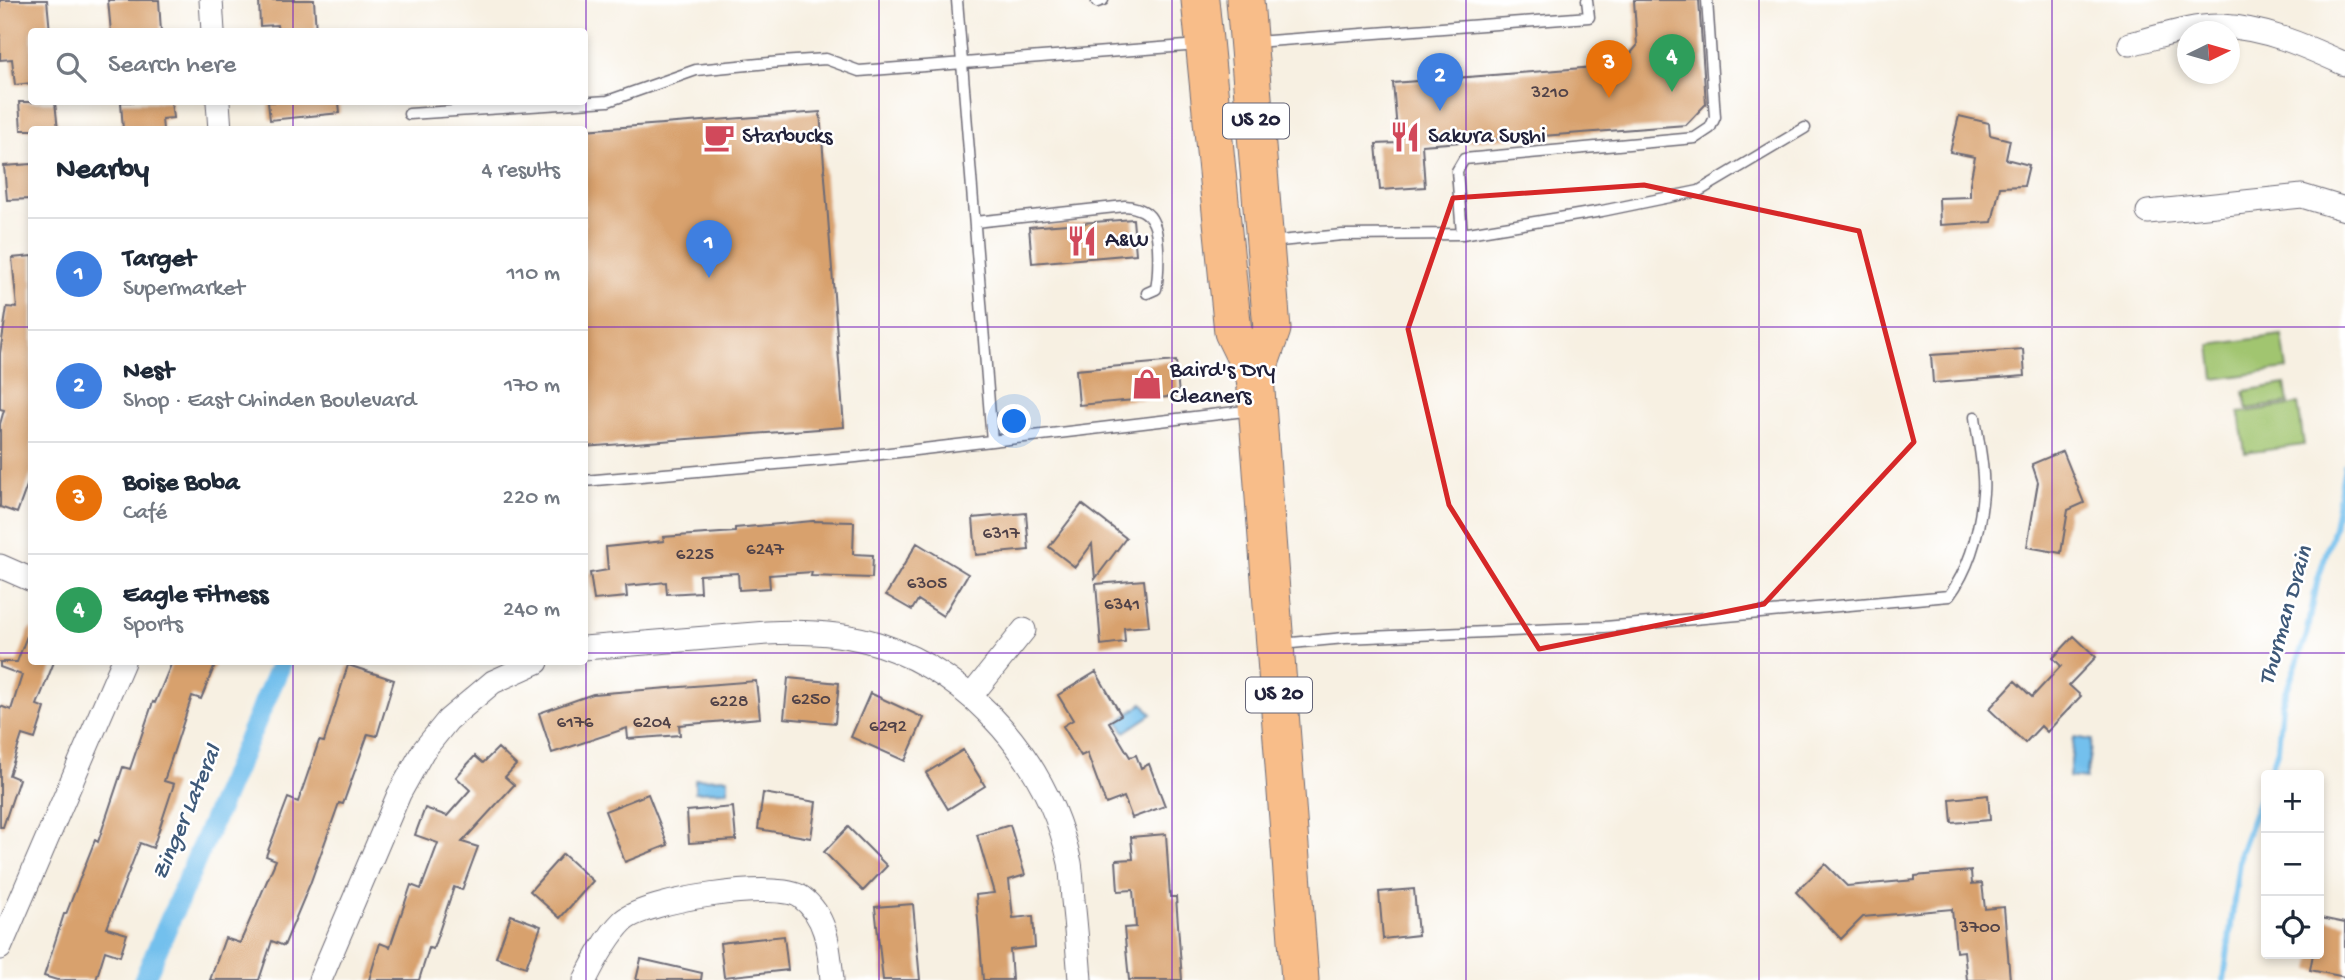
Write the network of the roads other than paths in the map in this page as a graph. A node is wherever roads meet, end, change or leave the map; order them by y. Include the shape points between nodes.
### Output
1 (211, 0) edge
2 (957, 0) edge
3 (1200, 0) edge
4 (1245, 0) edge
5 (1587, 0) edge
6 (1707, 0) edge
7 (213, 28) edge
8 (1249, 43) junction
9 (2130, 44) dead end
10 (1205, 58) junction
11 (962, 63) junction
12 (2345, 64) edge
13 (588, 102) edge
14 (218, 105) edge
15 (547, 105) edge
16 (409, 114) dead end
17 (220, 126) edge
18 (1805, 128) dead end
19 (2345, 209) edge
20 (2148, 212) dead end
21 (975, 222) junction
22 (1462, 234) junction
23 (1266, 242) junction
24 (1147, 293) dead end
25 (1257, 393) junction
26 (1975, 417) dead end
27 (992, 441) junction
28 (588, 481) edge
29 (0, 566) edge
30 (28, 578) edge
31 (1024, 630) dead end
32 (1275, 645) junction
33 (588, 648) edge
34 (122, 665) edge
35 (530, 665) edge
36 (971, 696) junction
37 (0, 948) edge
38 (320, 980) edge
39 (585, 980) edge
40 (831, 980) edge
41 (1080, 980) edge
42 (1300, 980) edge

1 - 7 street
2 - 11 lane
3 - 10 main road, US 20
4 - 8 main road, US 20
5 - 8 lane via 1589,17
6 - 22 lane via 1715,117 1710,128 1695,138 1464,159 1457,171
8 - 23 main road, US 20
9 - 12 street via 2219,26 2259,30
10 - 11 lane
10 - 23 main road via 1232,118 1242,219
10 - 25 main road, US 20 via 1233,332
11 - 13 lane via 859,71 826,59 696,70 608,101
11 - 21 lane
14 - 17 street
15 - 16 lane
18 - 22 lane via 1699,191
19 - 20 street via 2302,196
21 - 24 lane via 1125,206 1143,210 1154,223 1159,271 1156,289
21 - 27 lane
22 - 23 lane via 1342,235
23 - 25 main road, US 20 via 1272,329
25 - 27 lane
25 - 32 main road, US 20
26 - 32 lane via 1983,491 1963,577 1949,596 1605,626
27 - 28 lane
29 - 30 street
31 - 36 street
32 - 42 main road, US 20
33 - 36 street via 767,633 822,634 876,643 902,653 951,679
34 - 37 street
35 - 38 street via 493,682 448,720 423,751
36 - 41 street via 1023,754 1057,821 1070,865
39 - 40 street via 623,921 655,905 771,889 799,896 821,920

